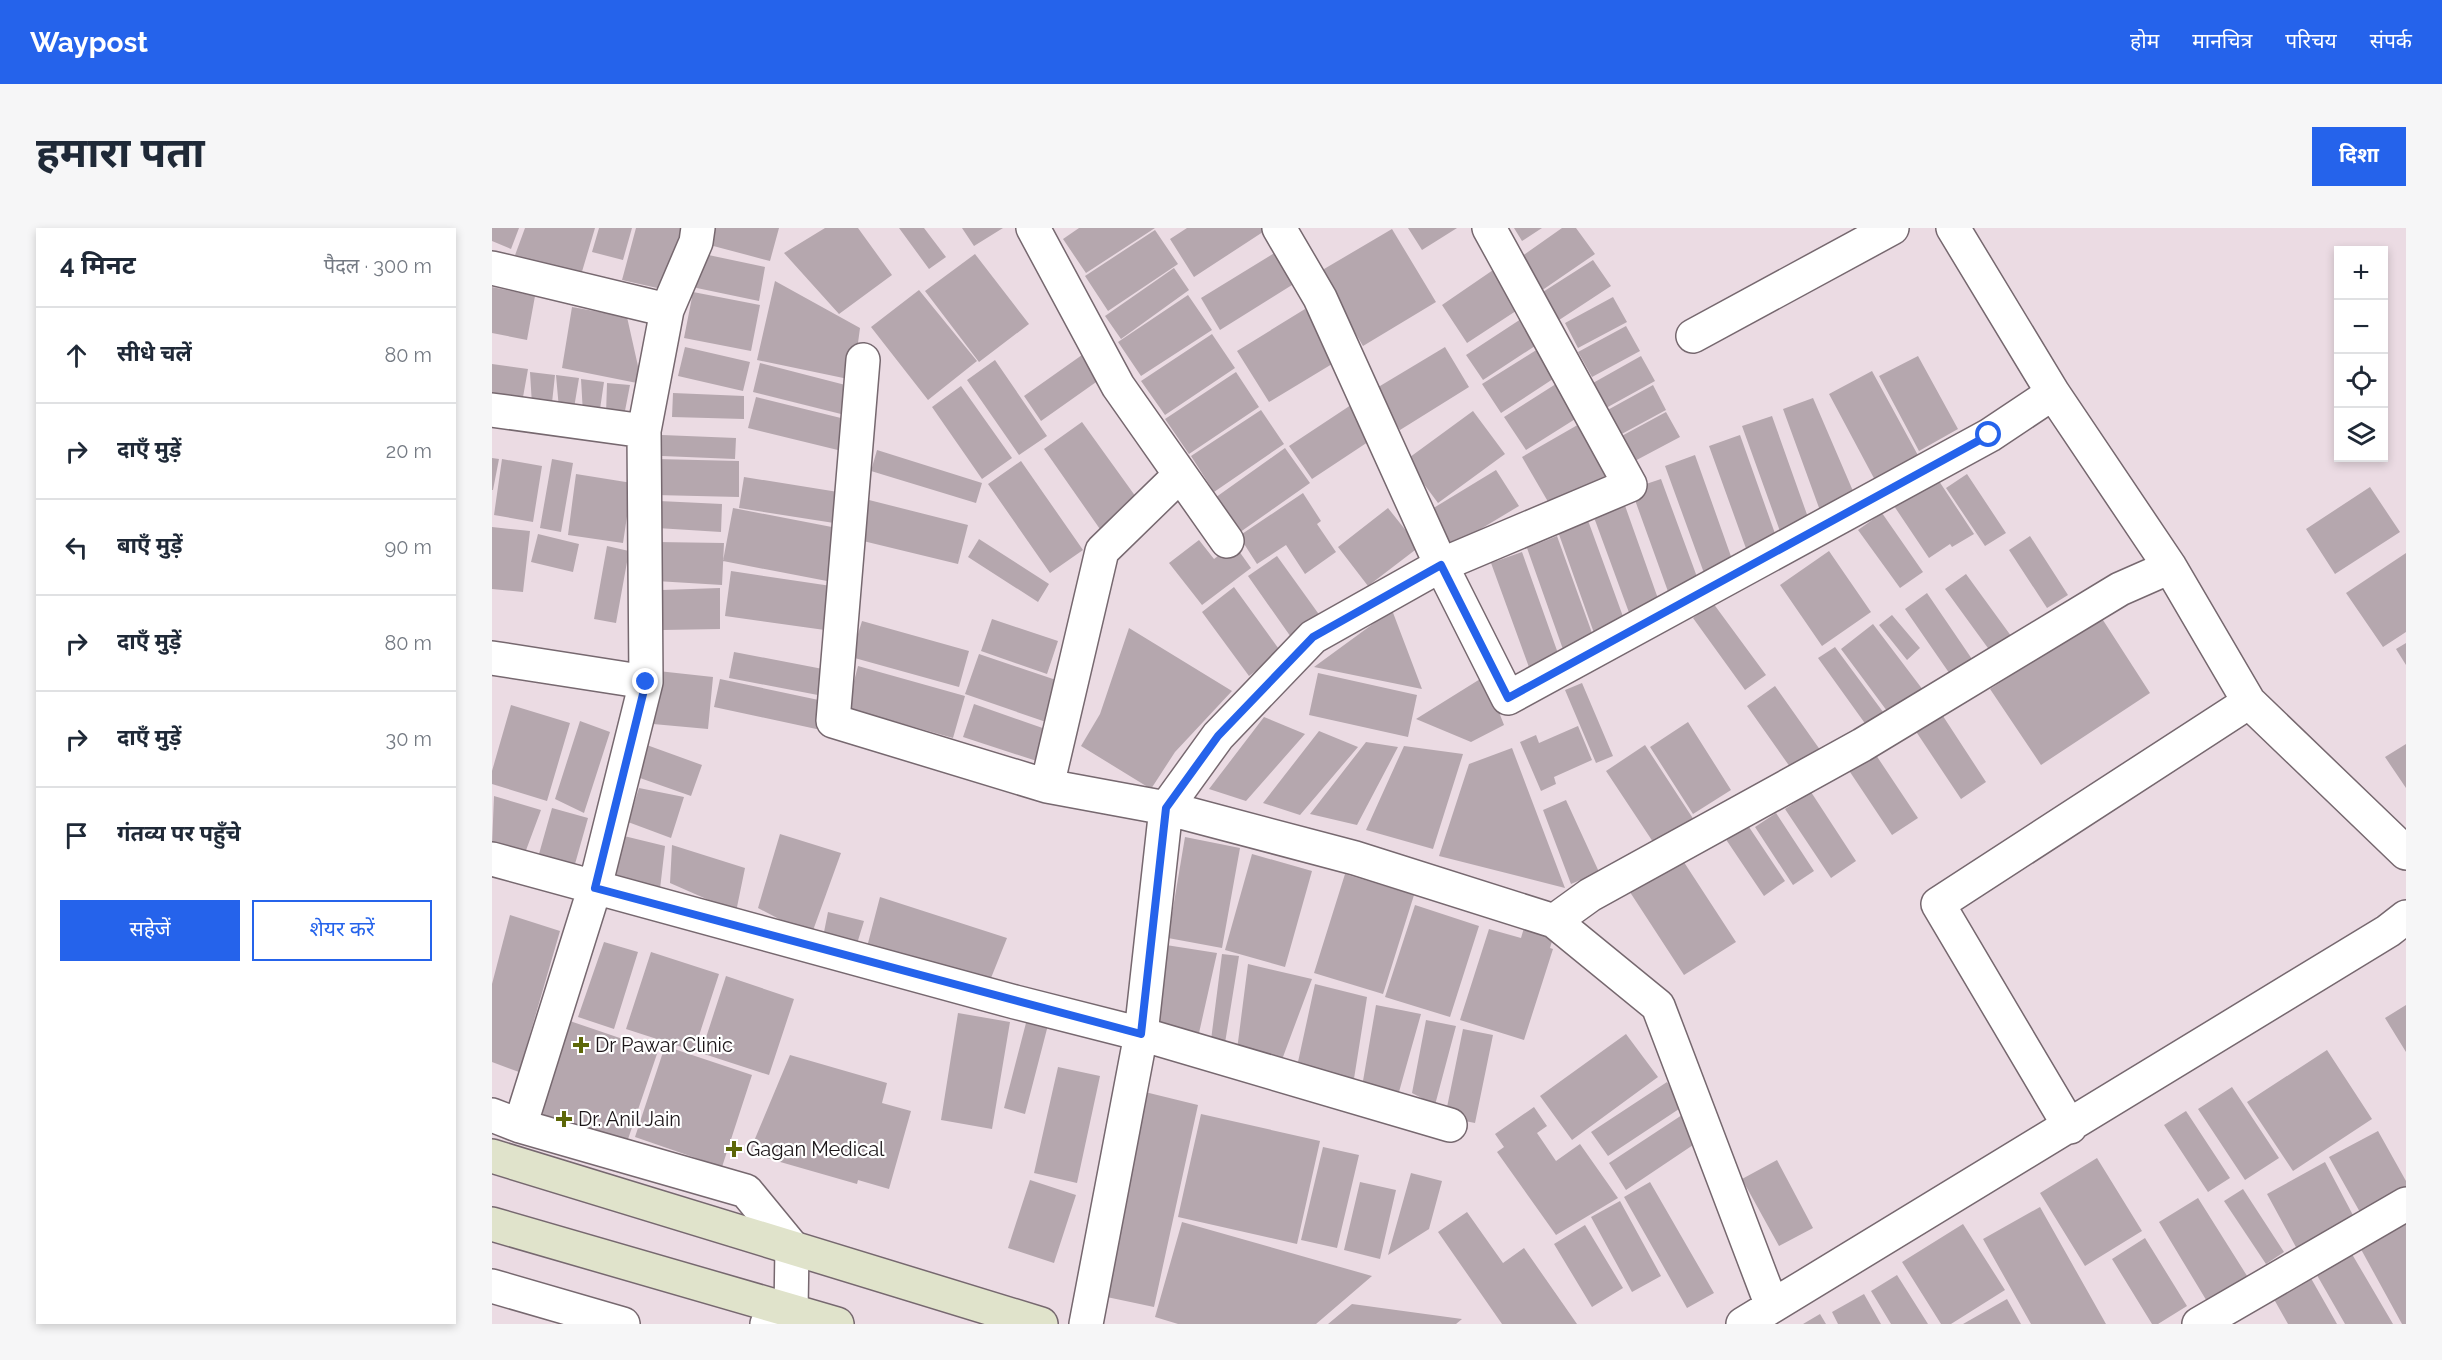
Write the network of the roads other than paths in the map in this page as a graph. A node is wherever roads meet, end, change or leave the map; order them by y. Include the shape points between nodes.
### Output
1 (698, 228) edge
2 (1033, 228) edge
3 (1279, 228) edge
4 (1490, 228) edge
5 (1892, 228) edge
6 (1953, 228) edge
7 (492, 268) edge
8 (667, 310) junction
9 (1693, 336) dead end
10 (863, 360) dead end
11 (2053, 393) junction
12 (492, 410) edge
13 (644, 431) junction
14 (1179, 476) junction
15 (1227, 541) dead end
16 (1441, 565) junction
17 (2169, 567) junction
18 (492, 658) edge
19 (646, 682) junction
20 (2248, 702) junction
21 (1047, 786) junction
22 (1166, 808) junction
23 (2406, 853) edge
24 (492, 859) edge
25 (595, 888) junction
26 (2406, 917) edge
27 (1554, 921) junction
28 (1141, 1034) junction
29 (506, 1120) edge
30 (1450, 1125) dead end
31 (2070, 1126) junction
32 (492, 1156) edge
33 (2406, 1204) edge
34 (492, 1224) edge
35 (792, 1247) junction
36 (492, 1286) edge
37 (1772, 1306) junction
38 (779, 1317) edge
39 (623, 1324) edge
40 (837, 1324) edge
41 (1041, 1324) edge
42 (1086, 1324) edge
43 (1743, 1324) edge
44 (2199, 1324) edge

1 - 8 street via 696,242
2 - 14 street via 1118,386
3 - 16 street via 1320,298
4 - 16 street via 1630,485
5 - 9 street
6 - 11 street
7 - 8 street
8 - 13 street
10 - 21 street via 833,721
11 - 16 street via 1989,435 1508,698
11 - 17 street
12 - 13 street
13 - 19 street
14 - 15 street
14 - 21 street via 1102,551
16 - 22 street via 1313,637 1218,736
17 - 20 street
17 - 27 street via 2120,589 1862,745 1590,895
18 - 19 street
19 - 25 street
20 - 23 street
20 - 31 street via 1938,904
21 - 22 street
22 - 27 street via 1355,858
22 - 28 street
24 - 25 street
25 - 28 street
25 - 29 street
26 - 31 street
27 - 37 street via 1658,1005
28 - 30 street
28 - 42 street
29 - 35 street via 746,1191
31 - 37 street
32 - 35 main road
33 - 44 street
34 - 38 main road
35 - 38 street
35 - 41 main road
36 - 39 street
37 - 43 street
38 - 40 main road

